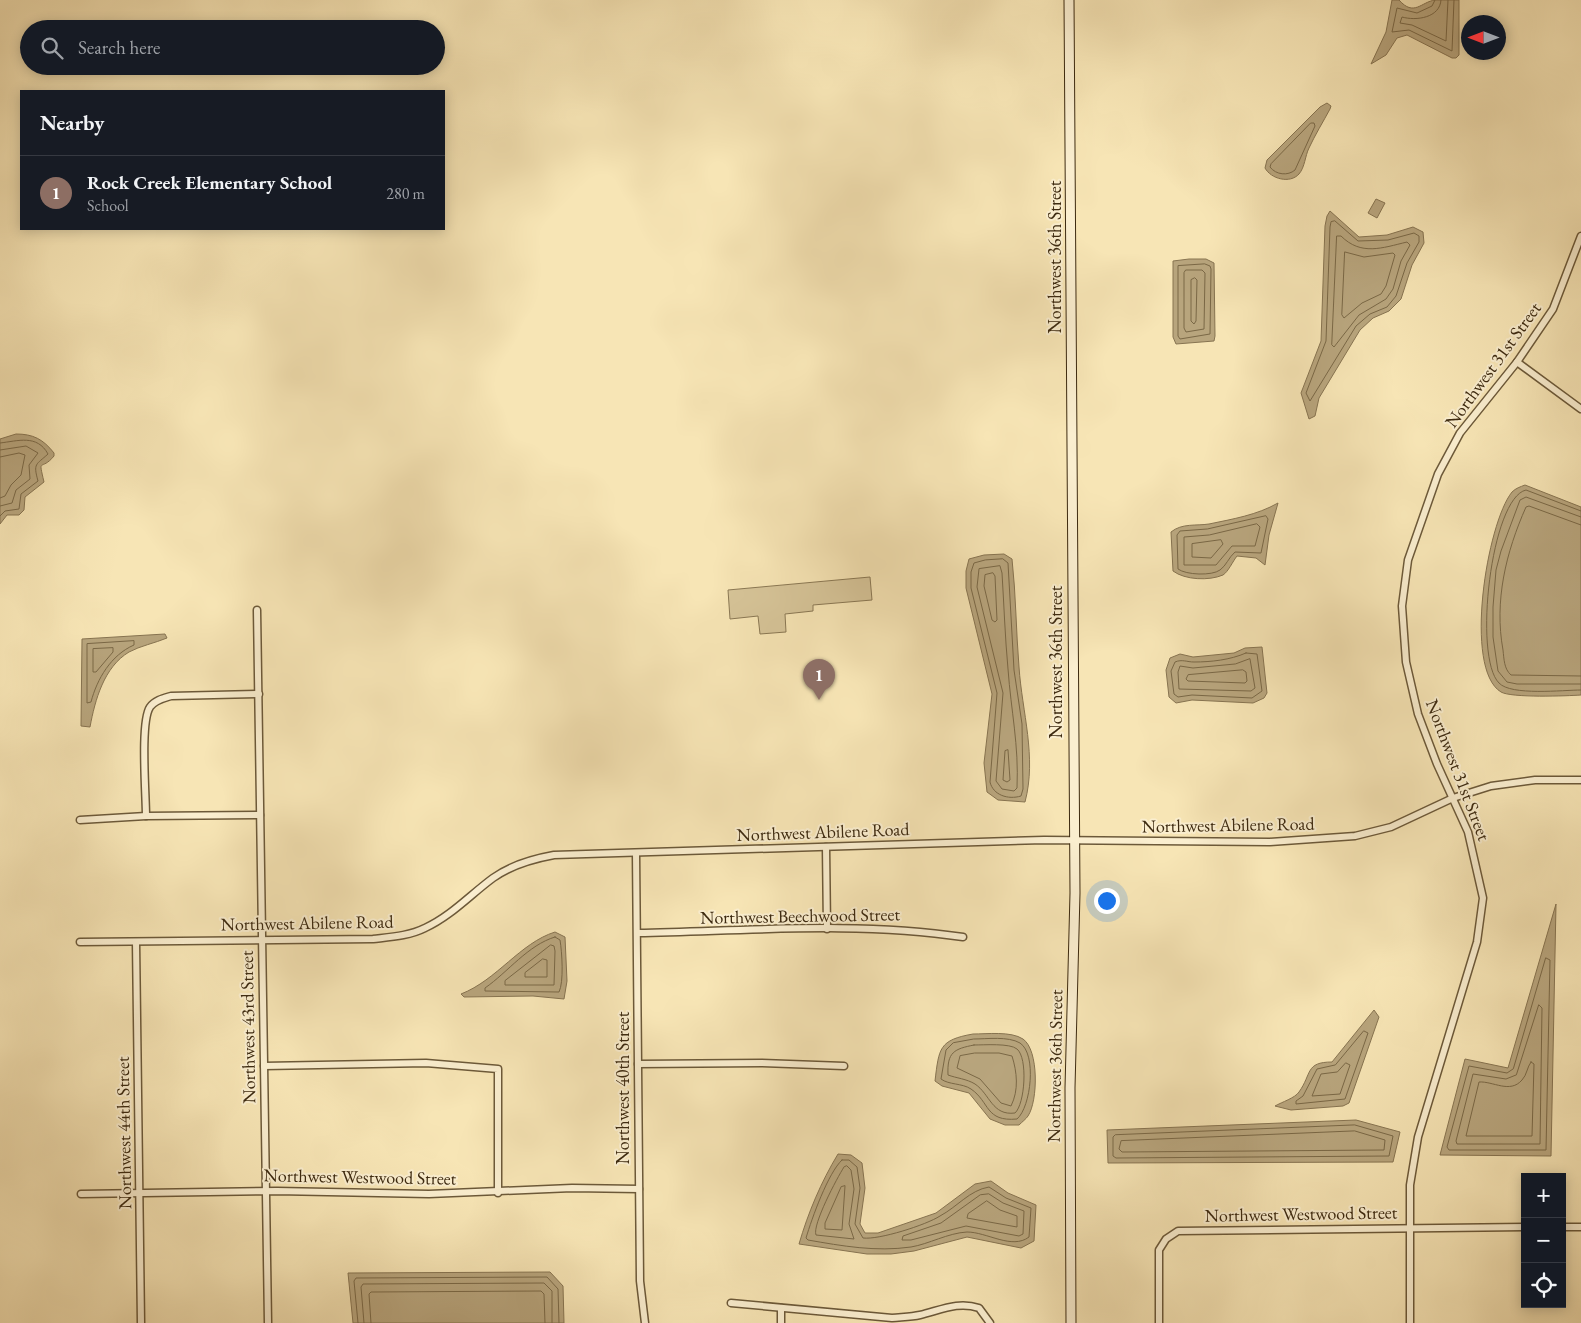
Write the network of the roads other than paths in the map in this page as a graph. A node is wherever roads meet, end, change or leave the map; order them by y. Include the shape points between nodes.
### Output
1 (1069, 0) edge
2 (1581, 236) edge
3 (1517, 362) junction
4 (1581, 409) edge
5 (258, 610) dead end
6 (259, 694) junction
7 (1581, 780) edge
8 (1453, 798) junction
9 (260, 815) junction
10 (146, 816) junction
11 (80, 820) dead end
12 (1073, 841) junction
13 (826, 847) junction
14 (636, 853) junction
15 (827, 929) junction
16 (638, 933) junction
17 (963, 937) dead end
18 (261, 940) junction
19 (80, 942) dead end
20 (136, 942) junction
21 (638, 1064) junction
22 (264, 1066) junction
23 (844, 1066) dead end
24 (639, 1189) junction
25 (266, 1191) junction
26 (140, 1193) junction
27 (498, 1193) junction
28 (81, 1194) dead end
29 (1581, 1226) edge
30 (1521, 1227) edge
31 (1566, 1227) edge
32 (1410, 1228) junction
33 (731, 1303) dead end
34 (781, 1308) junction
35 (141, 1323) edge
36 (268, 1323) edge
37 (645, 1323) edge
38 (781, 1323) edge
39 (990, 1323) edge
40 (1071, 1323) edge
41 (1159, 1323) edge
42 (1410, 1323) edge

1 - 12 main road, Northwest 36th Street
2 - 3 street, Northwest 31st Street via 1553,310
3 - 4 street
3 - 8 street, Northwest 31st Street via 1460,433 1438,474 1407,570 1402,606 1406,662 1418,714
5 - 6 street, Northwest 43rd Street
6 - 9 street, Northwest 43rd Street
6 - 10 street via 171,696 150,707 145,724
7 - 8 street, Northwest Abilene Road via 1535,780 1491,786
8 - 12 street, Northwest Abilene Road via 1391,827 1355,836 1270,842
8 - 32 street, Northwest 31st Street via 1468,832 1483,898 1477,942 1418,1137 1410,1185
9 - 10 street
9 - 18 street, Northwest 43rd Street
10 - 11 street
12 - 13 street, Northwest Abilene Road
12 - 40 main road, Northwest 36th Street via 1069,1150
13 - 14 street, Northwest Abilene Road
13 - 15 street
14 - 16 street, Northwest 40th Street
14 - 18 street, Northwest Abilene Road via 554,855 533,859 494,878 442,920 404,935 372,939
15 - 16 street, Northwest Beechwood Street
15 - 17 street, Northwest Beechwood Street via 910,930
16 - 21 street, Northwest 40th Street
18 - 20 street, Northwest Abilene Road
18 - 22 street, Northwest 43rd Street
19 - 20 street, Northwest Abilene Road
20 - 26 street, Northwest 44th Street
21 - 23 street
21 - 24 street, Northwest 40th Street
22 - 25 street, Northwest 43rd Street
22 - 27 street via 426,1063 498,1069
24 - 27 street, Northwest Westwood Street via 572,1188
24 - 37 street, Northwest 40th Street via 640,1281
25 - 26 street, Northwest Westwood Street
25 - 27 street, Northwest Westwood Street
25 - 36 street, Northwest 43rd Street
26 - 28 street, Northwest Westwood Street
26 - 35 street, Northwest 44th Street
29 - 31 street
30 - 32 street, Northwest Westwood Street
32 - 41 street, Northwest Westwood Street via 1178,1231 1166,1239 1160,1250
32 - 42 street, Northwest 31st Street
33 - 34 street
34 - 38 street
34 - 39 street via 892,1318 917,1316 962,1305 980,1308

